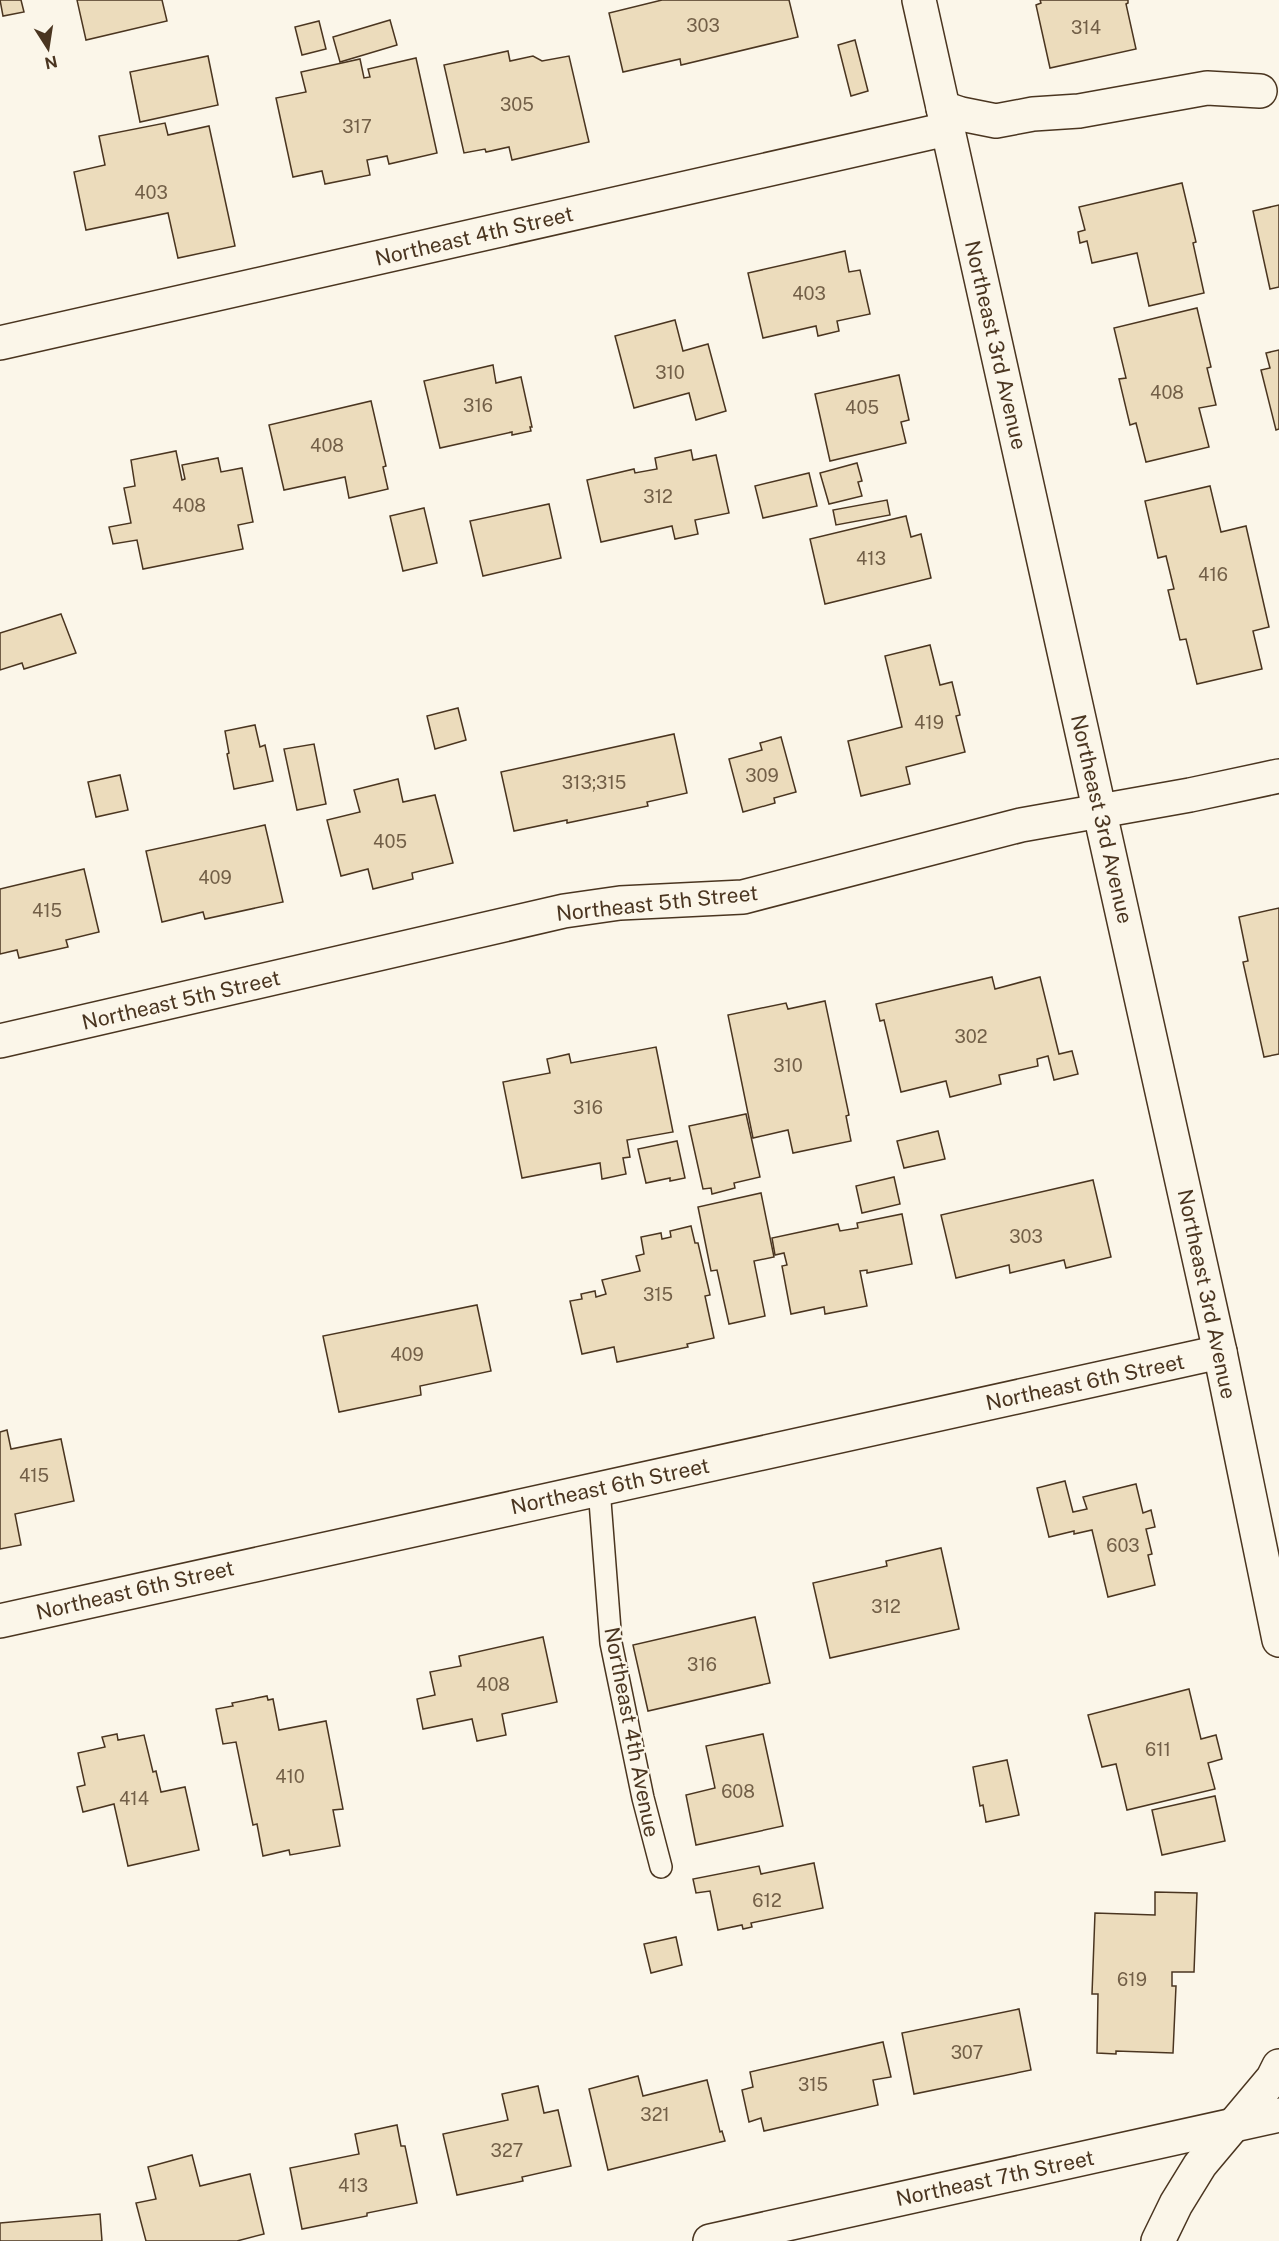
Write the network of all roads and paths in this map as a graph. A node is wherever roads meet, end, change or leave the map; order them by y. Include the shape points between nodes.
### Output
1 (919, 0) edge
2 (1260, 91) dead end
3 (945, 118) junction
4 (0, 343) edge
5 (1279, 776) edge
6 (1101, 810) junction
7 (0, 1041) edge
8 (1220, 1352) junction
9 (599, 1488) junction
10 (0, 1621) edge
11 (1279, 1640) edge
12 (661, 1866) dead end
13 (1279, 2066) edge
14 (1279, 2115) edge
15 (1233, 2126) junction
16 (710, 2241) edge
17 (1158, 2241) edge

1 - 3 street, Northeast 3rd Avenue
2 - 3 street via 1207,88 1079,111 996,120 961,114
3 - 4 street, Northeast 4th Street
3 - 6 street, Northeast 3rd Avenue
5 - 6 street, Northeast 5th Street
6 - 7 street, Northeast 5th Street via 1021,825 743,897 620,903 564,911
6 - 8 street, Northeast 3rd Avenue
8 - 9 street, Northeast 6th Street
8 - 11 street, Northeast 3rd Avenue
9 - 10 street, Northeast 6th Street
9 - 12 lane, Northeast 4th Avenue via 611,1643
13 - 15 street
14 - 15 street, Northeast 7th Street
15 - 16 street, Northeast 7th Street
15 - 17 street via 1200,2165

